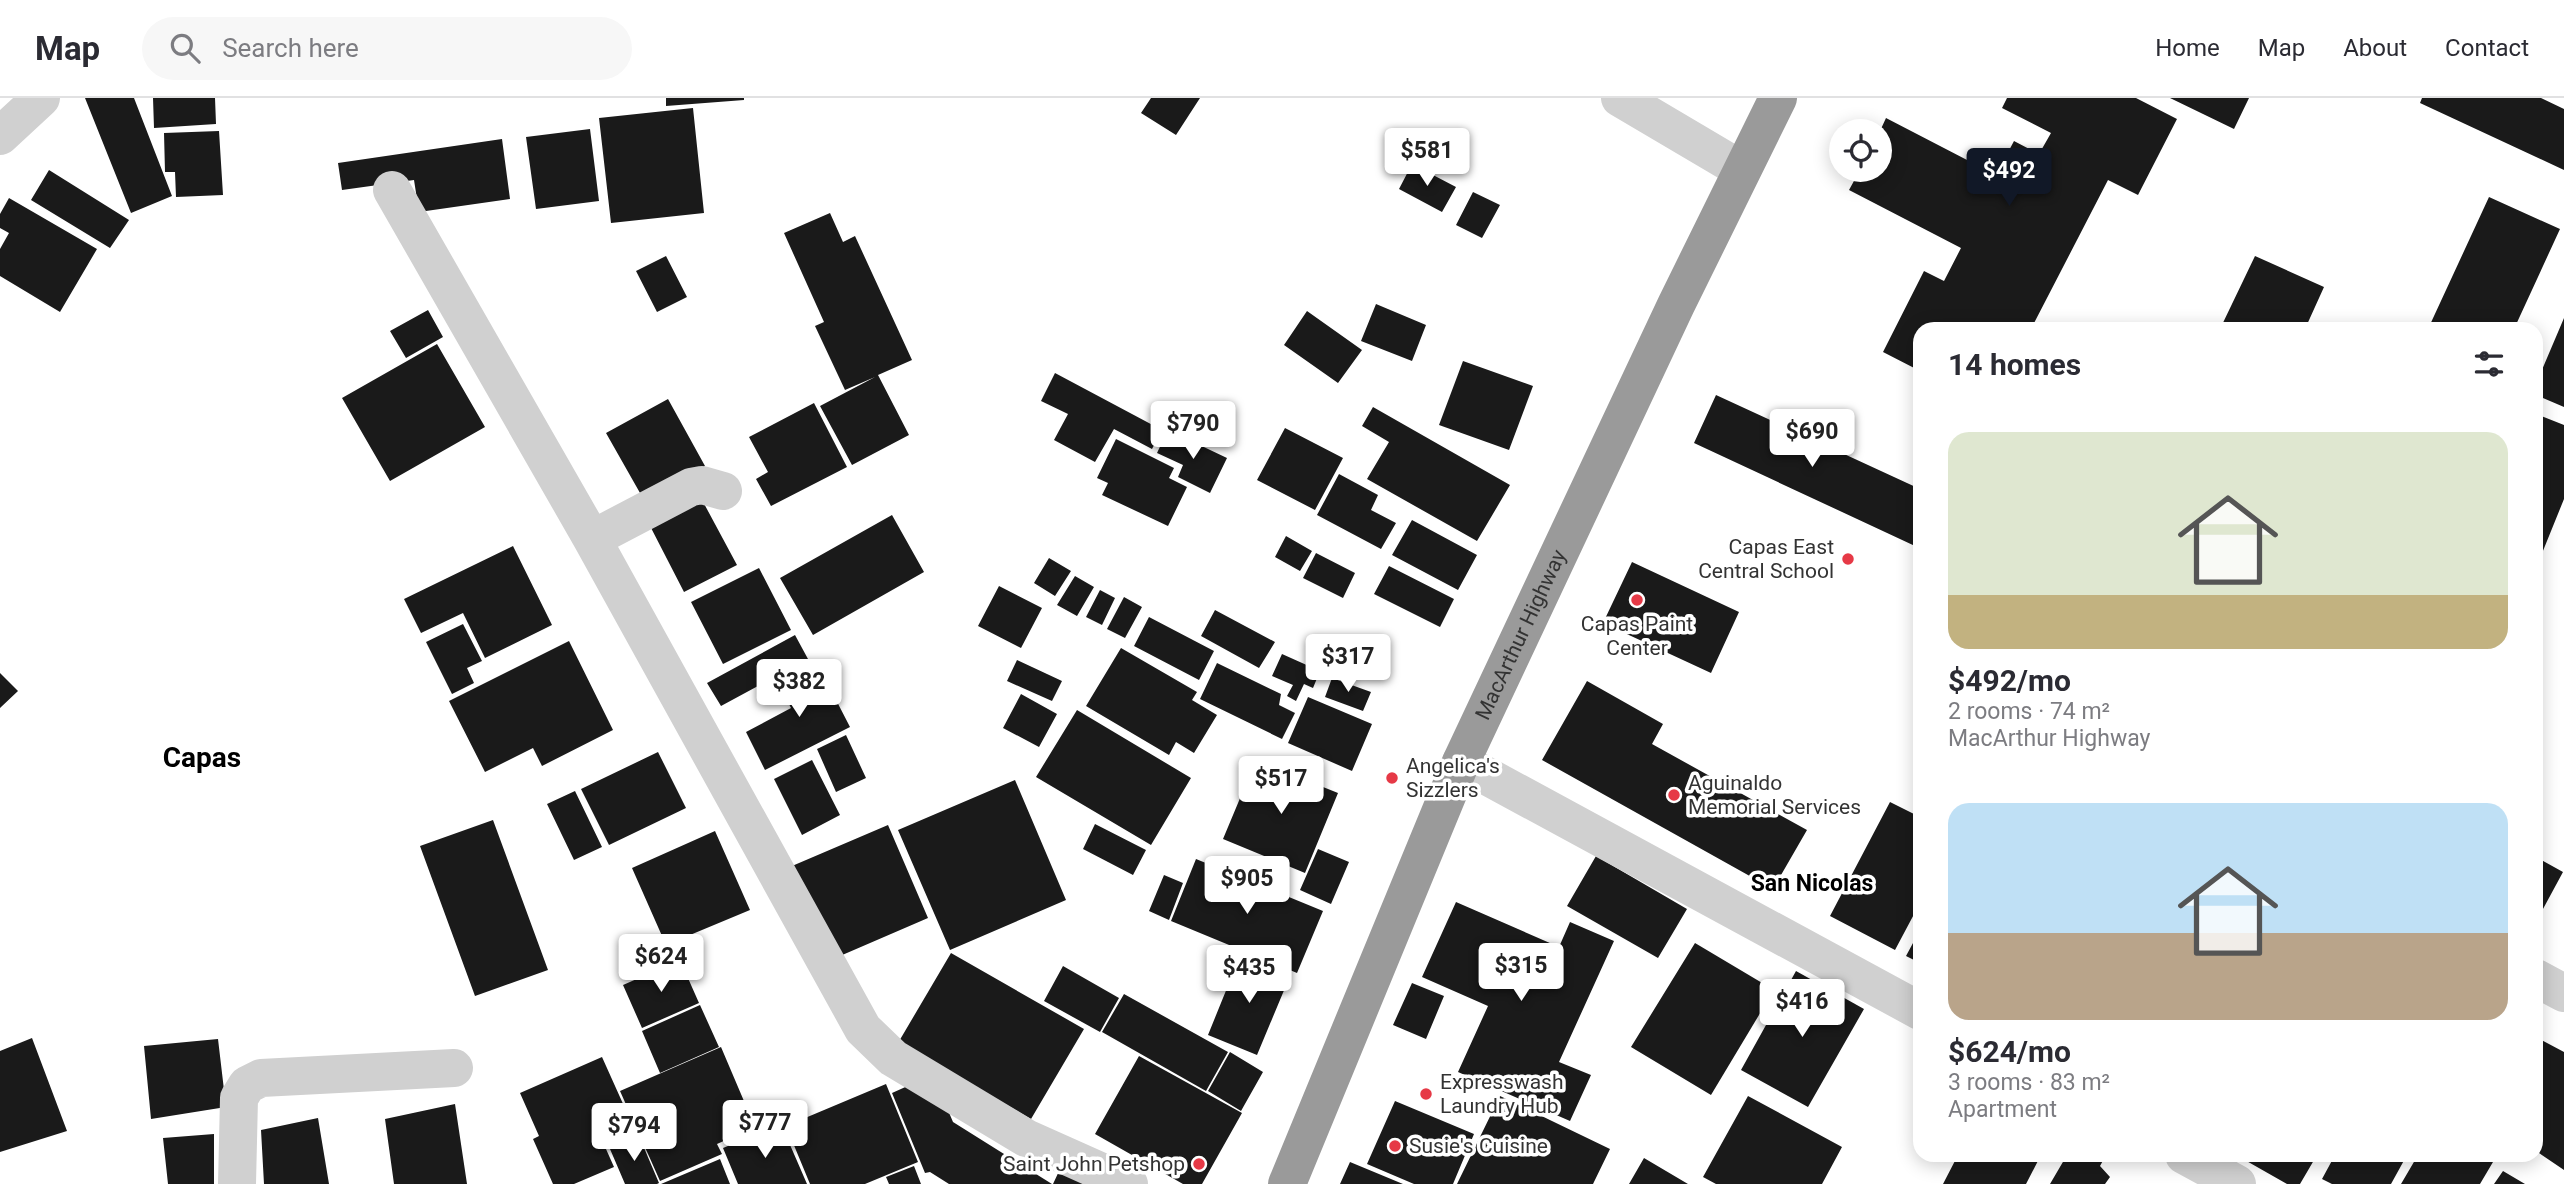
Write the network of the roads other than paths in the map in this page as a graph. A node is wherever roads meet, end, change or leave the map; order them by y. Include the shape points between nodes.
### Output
1 (41, 98) edge
2 (1620, 98) edge
3 (1778, 98) edge
4 (0, 136) edge
5 (1742, 170) junction
6 (392, 190) dead end
7 (723, 491) dead end
8 (592, 539) junction
9 (1461, 762) junction
10 (2543, 982) edge
11 (2564, 993) edge
12 (1913, 1008) edge
13 (454, 1068) dead end
14 (2197, 1162) edge
15 (237, 1184) edge
16 (1129, 1184) edge
17 (1287, 1184) edge
18 (2237, 1184) edge

1 - 4 street
2 - 5 street
3 - 5 highway, MacArthur Highway
5 - 9 highway, MacArthur Highway
6 - 8 street
7 - 8 street via 702,485 691,488
8 - 16 street via 863,1029 893,1058 1027,1138
9 - 12 street
9 - 17 highway, MacArthur Highway
10 - 11 street
13 - 15 street via 261,1078 247,1085 239,1098
14 - 18 street

